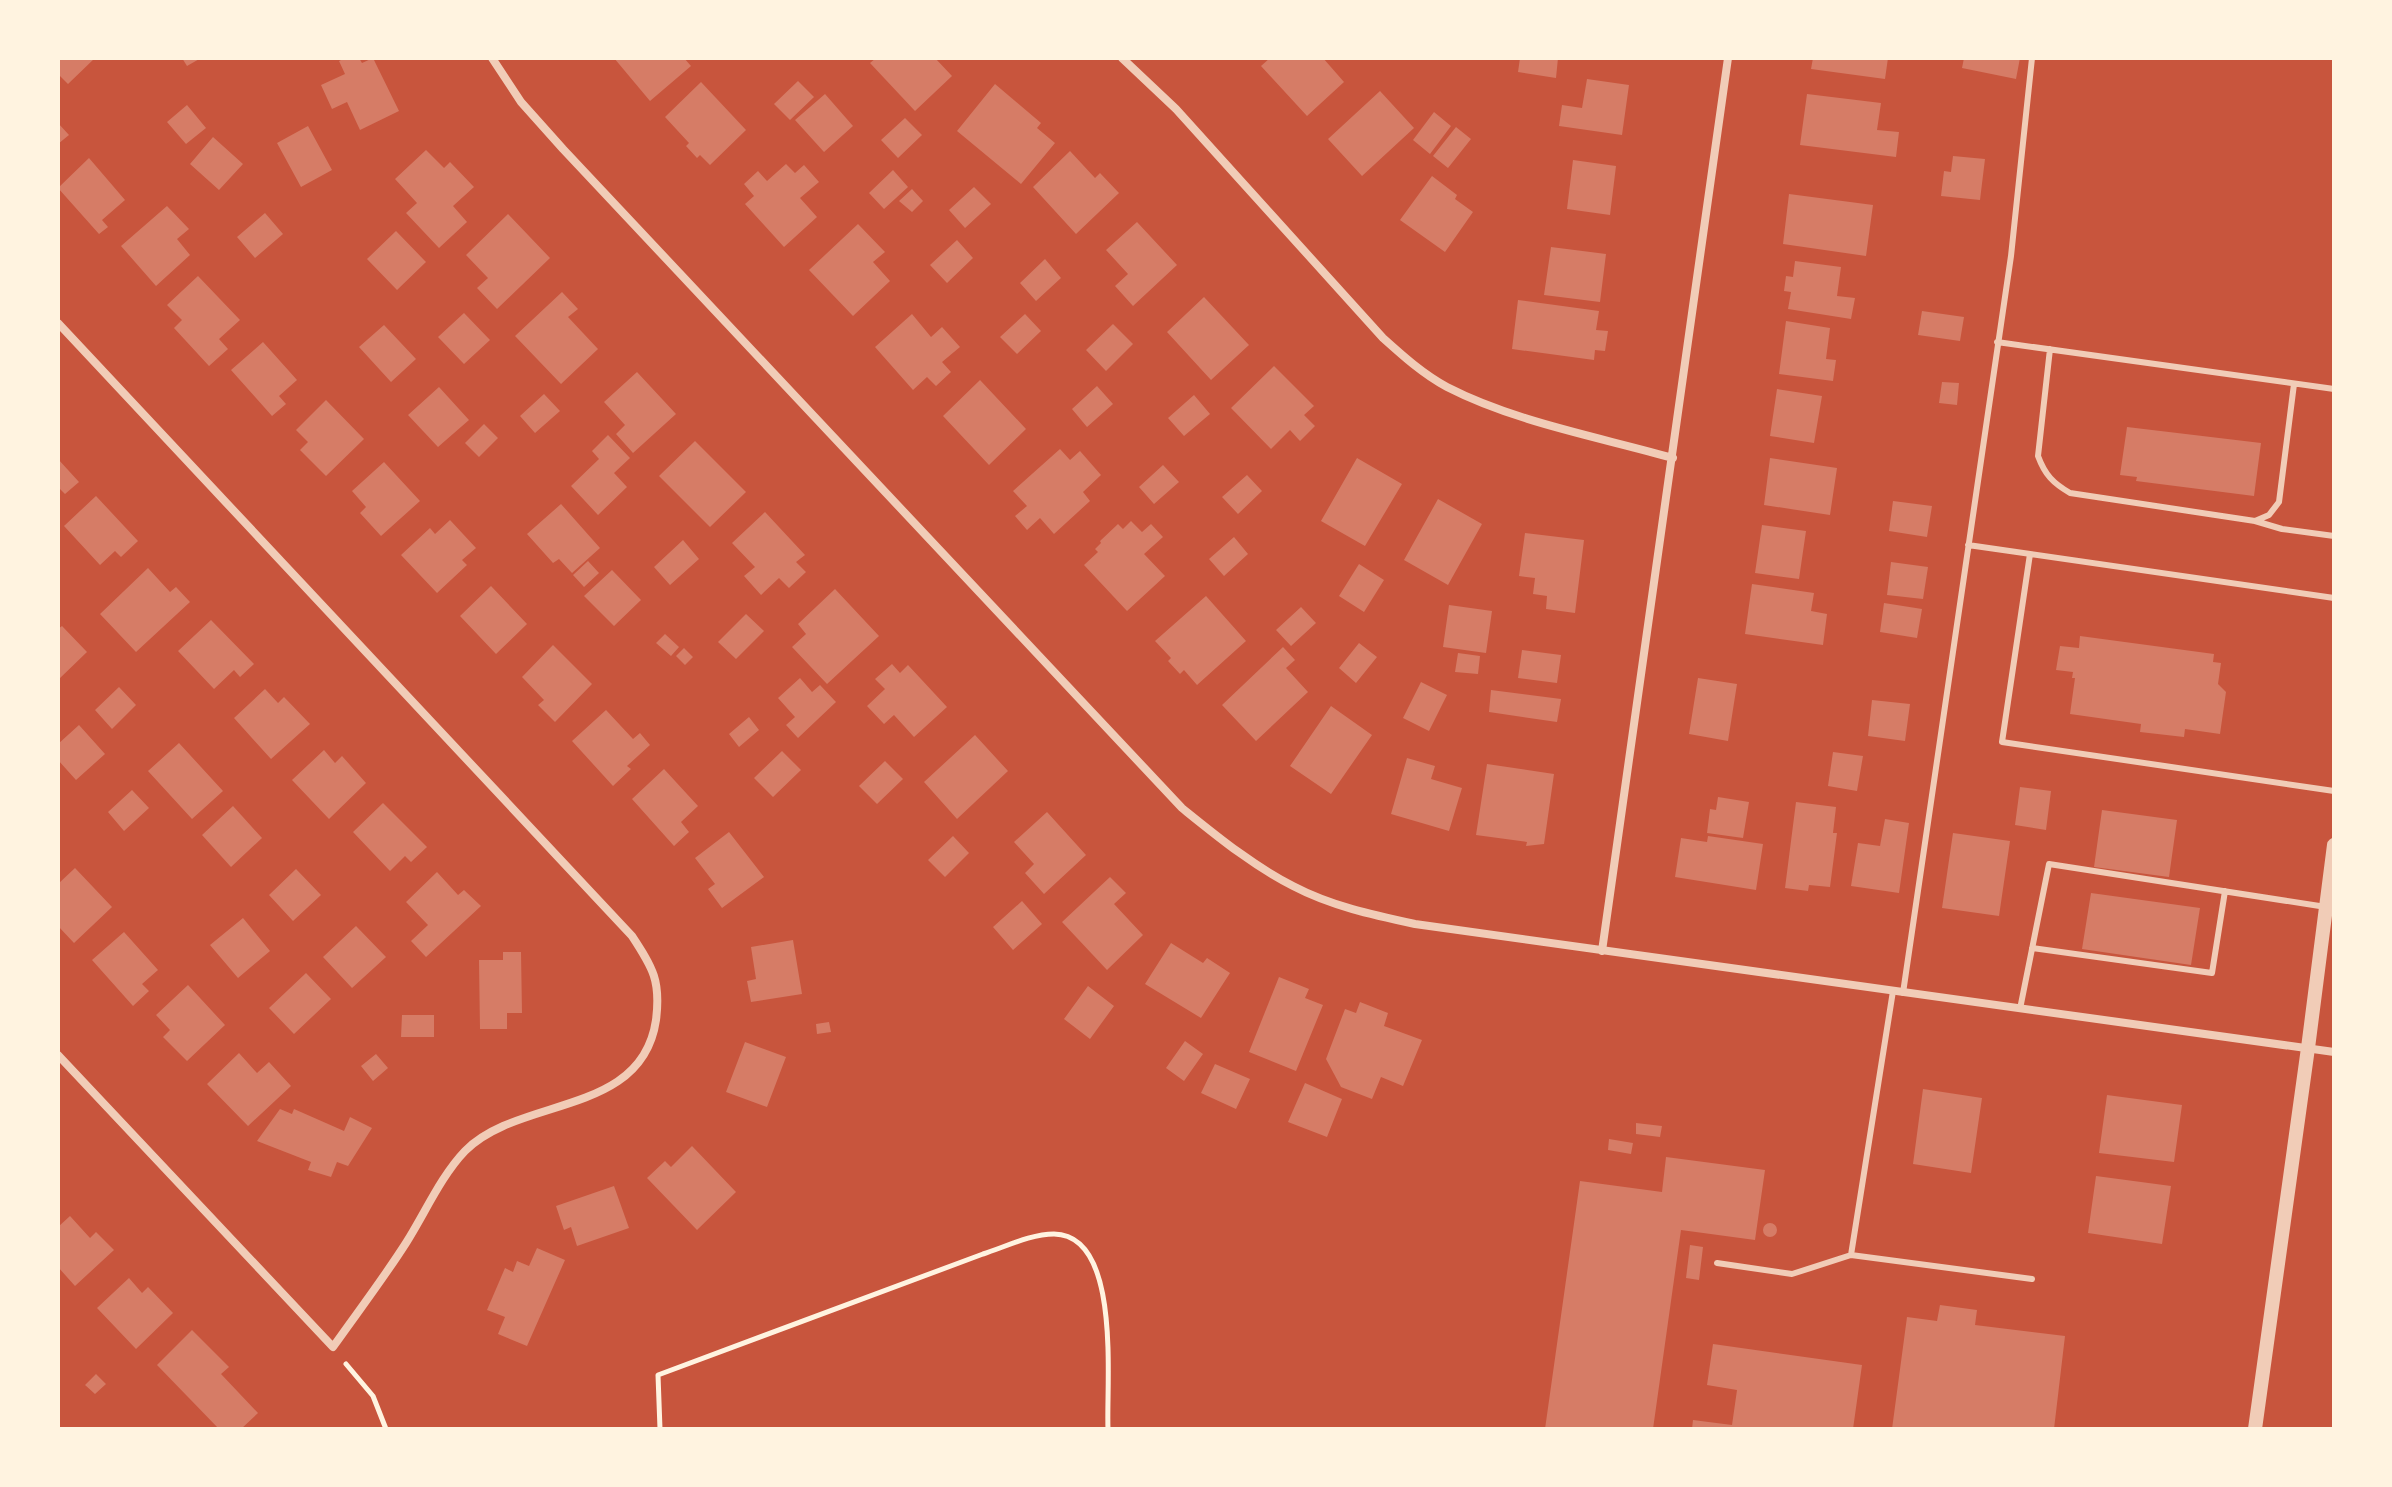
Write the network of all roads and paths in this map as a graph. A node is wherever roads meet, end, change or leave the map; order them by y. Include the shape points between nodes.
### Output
1 (492, 58) edge
2 (1122, 58) edge
3 (1728, 58) edge
4 (2032, 58) edge
5 (58, 323) edge
6 (1997, 342) junction
7 (2050, 349) junction
8 (2294, 384) junction
9 (2334, 389) edge
10 (1673, 458) junction
11 (2255, 521) junction
12 (2334, 536) edge
13 (1968, 545) junction
14 (2030, 554) junction
15 (2334, 598) edge
16 (2334, 791) edge
17 (2334, 845) edge
18 (2225, 891) junction
19 (2326, 907) junction
20 (2032, 948) junction
21 (1602, 951) junction
22 (1898, 992) junction
23 (2020, 1009) junction
24 (2308, 1048) junction
25 (2334, 1052) edge
26 (58, 1055) edge
27 (1851, 1255) junction
28 (1717, 1263) dead end
29 (2032, 1279) dead end
30 (333, 1347) junction
31 (386, 1429) edge
32 (660, 1429) edge
33 (1108, 1429) edge
34 (2255, 1429) edge

1 - 21 street via 521,102 563,149 1182,808 1240,855 1293,886 1353,910
2 - 10 street via 1176,109 1383,338 1422,371 1489,407
3 - 10 street
4 - 6 lane
5 - 30 street via 632,936 652,966 659,997 654,1032 630,1071 595,1095 499,1127 465,1151
6 - 7 lane
6 - 13 lane
7 - 8 lane
7 - 11 lane via 2038,456 2056,485 2070,493
8 - 9 lane
8 - 11 lane via 2279,502
10 - 21 street
11 - 12 lane
13 - 14 lane
13 - 22 lane
14 - 15 lane
14 - 16 lane via 2002,742
17 - 19 street
18 - 19 lane
18 - 20 lane via 2049,864
18 - 20 lane via 2212,973
19 - 24 street
20 - 23 lane
21 - 22 street
22 - 23 street
22 - 27 lane
23 - 24 street
24 - 25 street
24 - 34 street
26 - 30 street
27 - 28 lane via 1792,1274
27 - 29 lane
30 - 31 path via 373,1396
32 - 33 path via 658,1375 983,1254 1054,1234 1073,1238 1088,1250 1098,1271 1104,1296

